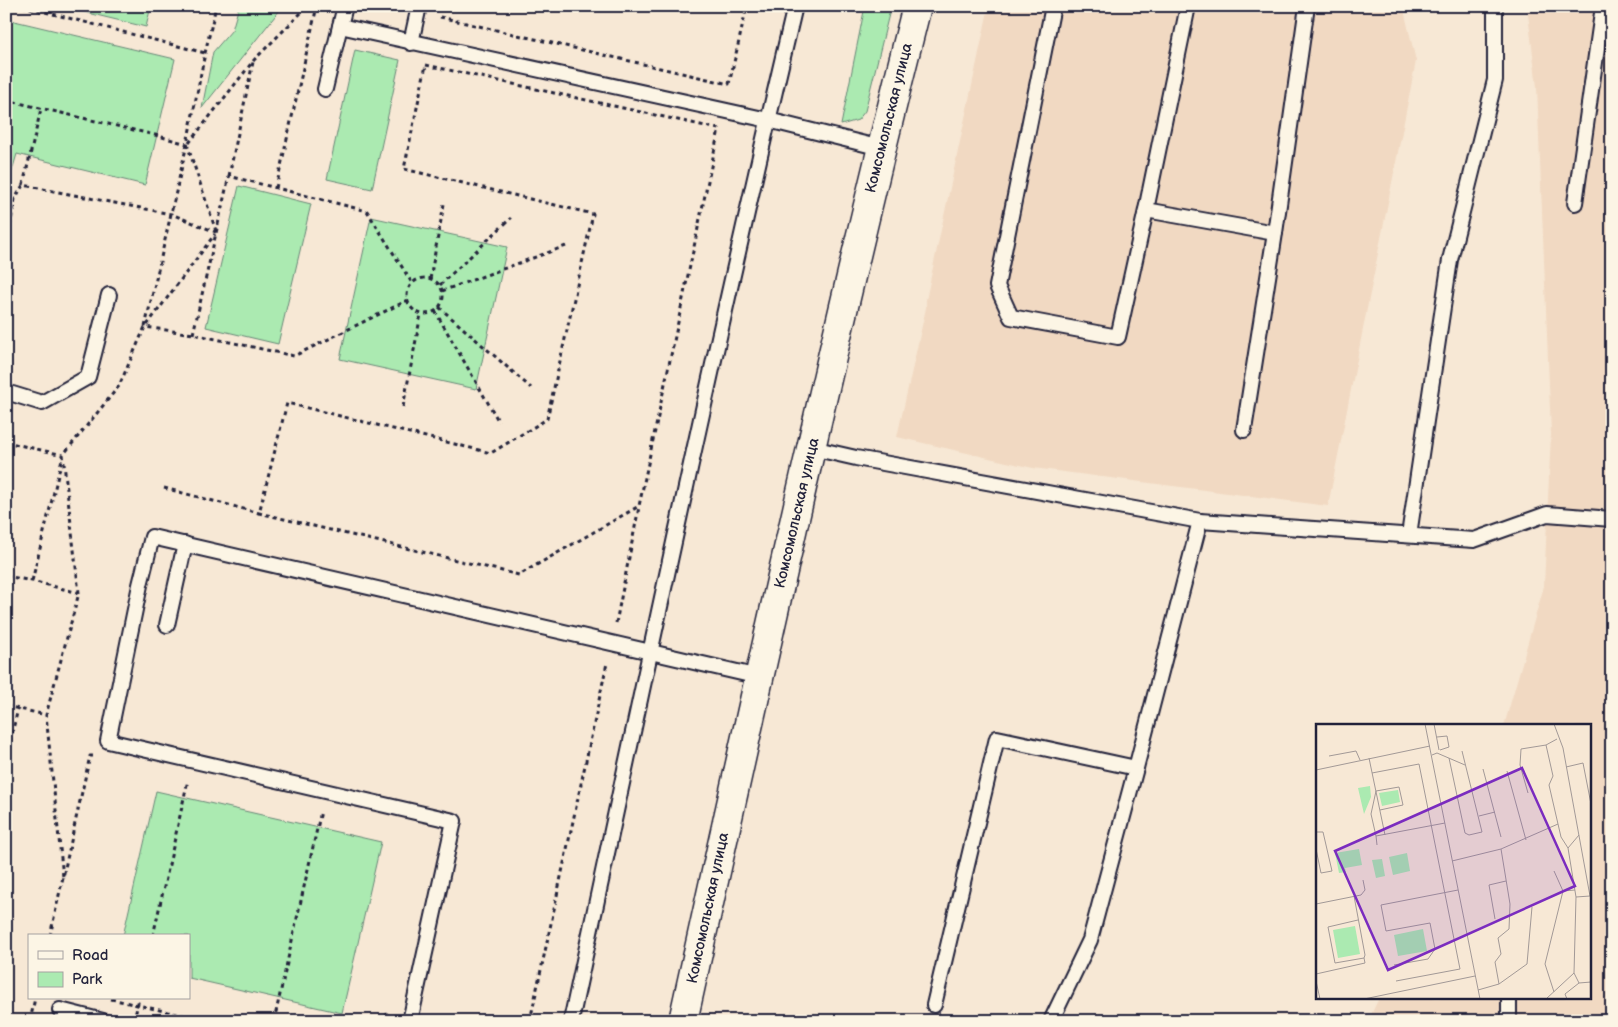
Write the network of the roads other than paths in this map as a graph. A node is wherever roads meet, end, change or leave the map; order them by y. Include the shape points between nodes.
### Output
1 (344, 6) edge
2 (419, 6) edge
3 (795, 6) edge
4 (917, 6) edge
5 (1053, 6) edge
6 (1188, 6) edge
7 (1307, 6) edge
8 (1495, 6) edge
9 (1603, 6) edge
10 (340, 26) junction
11 (411, 43) junction
12 (325, 90) dead end
13 (768, 120) junction
14 (881, 148) junction
15 (1575, 203) dead end
16 (1146, 210) junction
17 (1274, 233) junction
18 (109, 295) dead end
19 (6, 392) edge
20 (1244, 430) dead end
21 (812, 448) junction
22 (1612, 519) edge
23 (1200, 521) junction
24 (1409, 535) junction
25 (185, 544) junction
26 (167, 625) dead end
27 (651, 651) junction
28 (759, 677) junction
29 (1136, 768) junction
30 (1508, 1000) edge
31 (934, 1005) dead end
32 (60, 1010) dead end
33 (103, 1021) edge
34 (410, 1021) edge
35 (571, 1021) edge
36 (683, 1021) edge
37 (1051, 1021) edge
38 (1510, 1021) edge

1 - 10 lane
2 - 11 lane
3 - 13 lane
4 - 14 main road, Комсомольская улица
5 - 16 lane via 997,286 1011,317 1118,337
6 - 16 lane
7 - 17 lane
8 - 24 lane via 1495,80 1450,260
9 - 15 lane
10 - 11 lane
10 - 12 lane
11 - 13 lane
13 - 14 lane
13 - 27 lane
14 - 21 main road, Комсомольская улица
16 - 17 lane
17 - 20 lane
18 - 19 lane via 88,377 42,403
21 - 23 lane
21 - 28 main road, Комсомольская улица
22 - 24 lane via 1547,514 1474,540
23 - 24 lane
23 - 29 lane
25 - 26 lane
25 - 27 lane
25 - 34 lane via 152,537 108,741 454,822
27 - 28 lane
27 - 35 lane
28 - 36 main road, Комсомольская улица
29 - 31 lane via 997,738
29 - 37 lane via 1090,940
30 - 38 lane
32 - 33 lane

